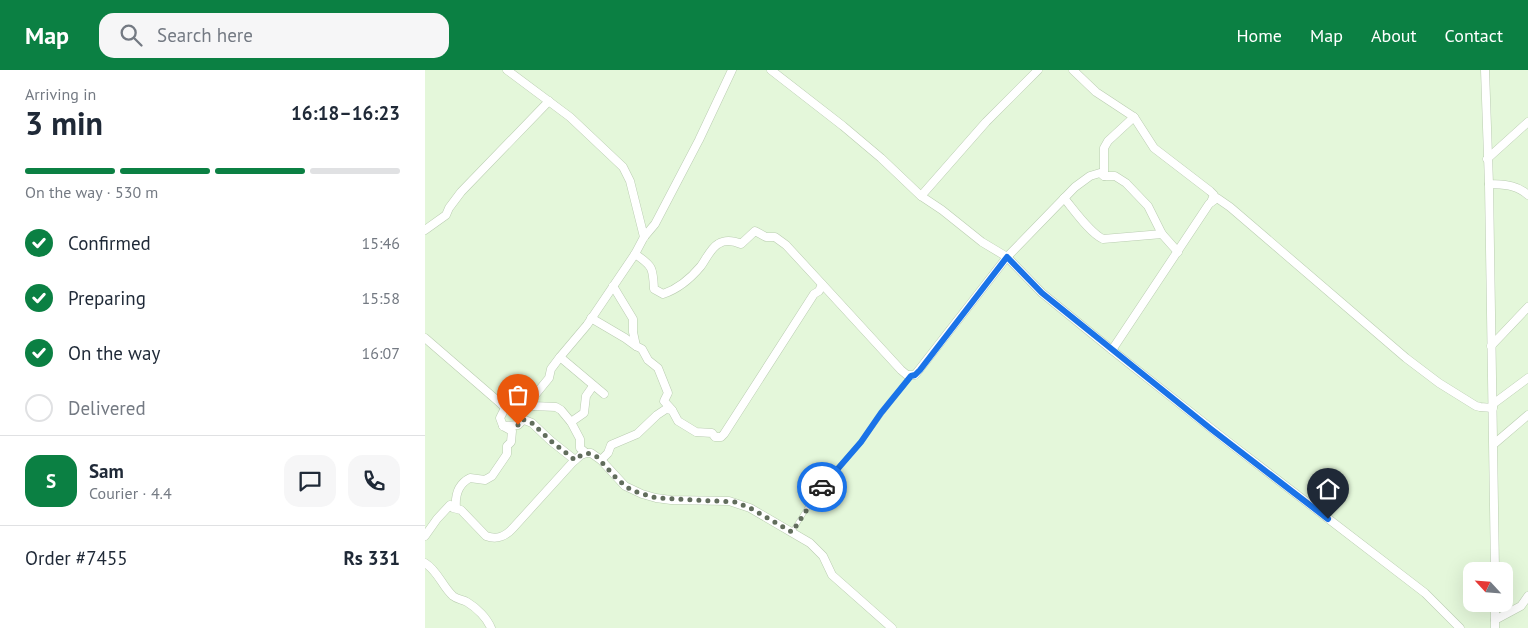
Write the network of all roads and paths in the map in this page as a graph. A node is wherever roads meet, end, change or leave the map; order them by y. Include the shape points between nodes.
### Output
1 (507, 70) edge
2 (733, 70) edge
3 (771, 70) edge
4 (1038, 70) edge
5 (1073, 70) edge
6 (1485, 70) edge
7 (549, 101) junction
8 (1134, 117) junction
9 (1528, 122) edge
10 (1487, 158) junction
11 (1104, 176) junction
12 (1489, 184) junction
13 (1528, 195) edge
14 (921, 196) junction
15 (1064, 198) junction
16 (1211, 202) junction
17 (425, 230) edge
18 (1162, 234) junction
19 (644, 238) junction
20 (1178, 252) junction
21 (635, 254) junction
22 (1007, 257) junction
23 (822, 284) junction
24 (613, 286) junction
25 (1528, 307) edge
26 (591, 318) junction
27 (425, 338) edge
28 (636, 346) junction
29 (1491, 346) junction
30 (1112, 350) junction
31 (560, 357) junction
32 (911, 376) junction
33 (1528, 378) edge
34 (593, 386) junction
35 (604, 394) dead end
36 (533, 406) junction
37 (1493, 406) junction
38 (672, 410) junction
39 (1528, 415) edge
40 (517, 417) junction
41 (571, 422) junction
42 (503, 426) junction
43 (1494, 444) junction
44 (586, 453) junction
45 (575, 460) junction
46 (601, 460) junction
47 (456, 508) junction
48 (792, 532) junction
49 (425, 536) edge
50 (1495, 562) edge
51 (425, 563) edge
52 (1528, 596) edge
53 (487, 619) junction
54 (1495, 624) edge
55 (487, 628) edge
56 (491, 628) edge
57 (892, 628) edge
58 (1460, 628) edge

1 - 7 street
2 - 19 street via 653,228
3 - 14 street via 851,132
4 - 14 street via 986,122
5 - 8 street via 1096,92
6 - 10 street
7 - 17 street via 461,192 445,215
7 - 19 street via 584,128 623,167 630,181
8 - 11 street via 1104,148
8 - 16 street via 1154,148 1211,191 1214,195
9 - 10 street
10 - 12 street
11 - 15 street via 1100,173 1090,176
11 - 18 street via 1115,176 1126,183 1148,206
12 - 13 street via 1510,185
12 - 29 street
14 - 22 street
15 - 18 street via 1103,239
15 - 22 street
16 - 20 street
16 - 37 street via 1217,198 1230,207 1439,383 1480,407
18 - 20 street
19 - 21 street
20 - 30 street
21 - 23 street via 653,270 654,289 663,294 675,290 694,273 716,244 733,241 741,244 755,231 766,237 775,237 786,245
21 - 24 street
22 - 30 street via 1042,293
22 - 32 street via 920,370
23 - 32 street via 901,370
23 - 38 street via 725,434 721,437 696,432 678,421
24 - 26 street
24 - 28 street via 633,319
25 - 29 street
26 - 28 street
26 - 31 street
27 - 42 street via 505,408 501,418
28 - 38 street via 658,368 668,393 664,402
29 - 37 street
30 - 58 street via 1425,592
31 - 34 street
31 - 36 street via 549,378 531,400
32 - 48 lane via 861,442 818,491
33 - 37 street
34 - 35 street
34 - 41 street via 586,396 584,413
36 - 40 street via 525,402
36 - 41 street via 556,407
37 - 43 street
38 - 46 street via 662,411 637,434 611,445
39 - 43 street
40 - 42 street via 521,421 518,425
40 - 45 street via 532,423
41 - 44 street via 580,439 580,448
42 - 47 street via 512,431 505,458 488,479 469,478 463,482 456,497
43 - 50 street
44 - 45 street
44 - 46 street
45 - 47 street via 503,537 486,536
46 - 48 street via 625,486 642,494 663,499 729,501 750,508
47 - 49 street via 450,505
48 - 57 street via 810,543 823,556 832,575
51 - 53 street via 431,566 451,594 466,601
52 - 54 street via 1521,606
53 - 55 street
53 - 56 street

